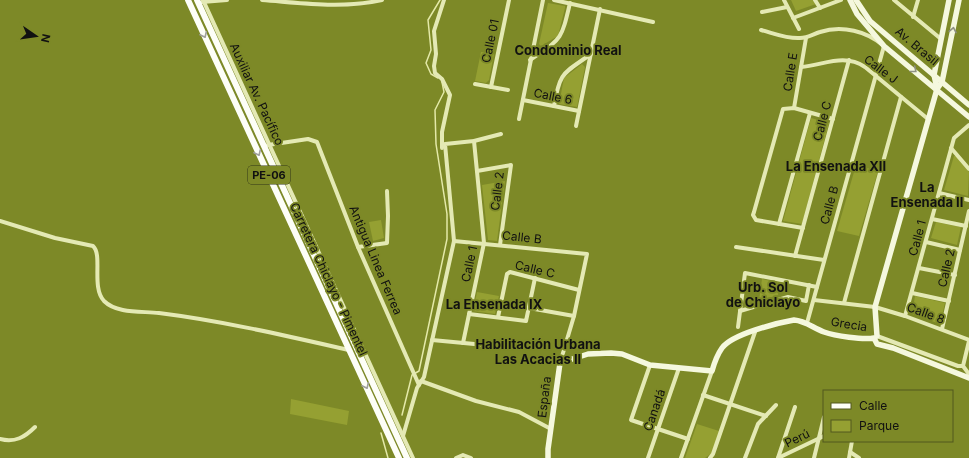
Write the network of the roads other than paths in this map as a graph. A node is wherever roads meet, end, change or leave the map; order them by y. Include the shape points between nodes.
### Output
1 (188, 0) edge
2 (227, 0) edge
3 (262, 0) edge
4 (382, 0) edge
5 (444, 0) edge
6 (509, 0) edge
7 (543, 0) edge
8 (554, 0) edge
9 (784, 0) edge
10 (815, 0) edge
11 (842, 0) edge
12 (850, 0) edge
13 (856, 0) edge
14 (860, 0) edge
15 (894, 0) edge
16 (918, 0) edge
17 (949, 0) edge
18 (958, 0) edge
19 (200, 1) edge
20 (363, 2) edge
21 (570, 3) junction
22 (787, 7) junction
23 (820, 8) junction
24 (600, 9) junction
25 (861, 9) junction
26 (762, 12) dead end
27 (913, 17) junction
28 (793, 18) junction
29 (653, 22) dead end
30 (798, 29) dead end
31 (761, 30) dead end
32 (806, 38) junction
33 (941, 40) junction
34 (884, 46) junction
35 (591, 54) junction
36 (530, 60) junction
37 (849, 60) junction
38 (801, 67) junction
39 (934, 75) junction
40 (875, 76) junction
41 (942, 82) junction
42 (475, 84) dead end
43 (491, 87) junction
44 (937, 89) junction
45 (508, 90) dead end
46 (901, 97) junction
47 (523, 100) junction
48 (969, 105) edge
49 (554, 106) junction
50 (794, 108) junction
51 (579, 111) junction
52 (810, 113) junction
53 (969, 117) edge
54 (519, 119) dead end
55 (833, 119) junction
56 (928, 119) junction
57 (969, 125) edge
58 (576, 126) dead end
59 (501, 134) dead end
60 (474, 141) junction
61 (267, 145) junction
62 (442, 148) dead end
63 (951, 148) junction
64 (969, 169) edge
65 (477, 171) junction
66 (387, 191) dead end
67 (939, 193) junction
68 (969, 200) edge
69 (969, 211) edge
70 (932, 219) junction
71 (0, 221) edge
72 (779, 224) junction
73 (966, 226) junction
74 (803, 228) junction
75 (454, 241) junction
76 (926, 242) junction
77 (484, 243) junction
78 (500, 244) junction
79 (358, 247) junction
80 (736, 247) dead end
81 (960, 250) junction
82 (587, 254) joint
83 (795, 256) junction
84 (824, 260) junction
85 (919, 268) junction
86 (955, 275) junction
87 (535, 278) junction
88 (809, 285) junction
89 (817, 286) junction
90 (579, 290) junction
91 (912, 293) junction
92 (814, 300) junction
93 (949, 301) junction
94 (844, 303) junction
95 (875, 307) junction
96 (529, 308) junction
97 (740, 311) junction
98 (469, 314) junction
99 (574, 316) junction
100 (906, 316) junction
101 (498, 317) junction
102 (808, 323) junction
103 (738, 327) dead end
104 (942, 329) junction
105 (755, 332) junction
106 (876, 337) junction
107 (432, 340) junction
108 (969, 340) edge
109 (463, 343) junction
110 (356, 347) junction
111 (506, 347) dead end
112 (349, 350) junction
113 (560, 363) junction
114 (650, 365) junction
115 (963, 366) junction
116 (679, 368) junction
117 (712, 371) junction
118 (969, 374) edge
119 (969, 378) edge
120 (420, 383) junction
121 (703, 395) junction
122 (731, 404) junction
123 (776, 405) dead end
124 (795, 407) dead end
125 (766, 416) junction
126 (823, 421) edge
127 (35, 427) dead end
128 (551, 429) junction
129 (658, 430) junction
130 (403, 436) junction
131 (823, 436) edge
132 (0, 439) edge
133 (688, 439) junction
134 (818, 439) junction
135 (852, 442) edge
136 (400, 444) junction
137 (850, 452) junction
138 (399, 458) edge
139 (407, 458) edge
140 (413, 458) edge
141 (456, 458) edge
142 (471, 458) edge
143 (548, 458) edge
144 (648, 458) edge
145 (681, 458) edge
146 (710, 458) edge
147 (744, 458) edge
148 (778, 458) edge
149 (814, 458) edge
150 (849, 458) edge
151 (859, 458) edge

1 -> 112 main road, Carretera Chiclayo - Pimentel / PE-06
2 - 19 street
3 - 20 street via 333,6
4 - 20 street
5 - 62 street via 434,31 435,73 442,79 450,95 442,132
6 - 43 street, Calle 01
7 - 36 street
8 - 21 street
9 - 22 street
10 - 23 street
11 - 23 street
12 - 34 street, Av. Brasil via 857,14
13 - 25 street, Av. Brasil
14 - 25 street
15 - 27 street
16 - 27 street
17 - 33 street
41 -> 18 street
19 - 61 main road, Carretera Chiclayo - Pimentel / PE-06
21 - 24 street
21 - 36 street via 563,33 558,41
22 - 26 street
22 - 28 street
23 - 28 street
24 - 29 street
24 - 35 street
25 - 39 street, Av. Brasil via 870,21
27 - 33 street
28 - 30 street
31 - 32 street via 792,38
32 - 34 street via 824,31 847,30 864,33
32 - 38 street, Calle E
33 - 39 street
34 - 40 street, Calle B
34 -> 44 street, Av. Brasil
35 - 49 street via 563,73
35 - 51 street
36 - 47 street
37 - 38 street, Calle J via 832,60
37 - 40 street, Calle J via 860,64
37 - 55 street, Calle C
38 - 50 street, Calle E
39 - 41 street, Av. Brasil
39 - 44 street
40 - 46 street, Calle J
40 - 84 street, Calle B
41 - 44 street
41 - 48 street, Av. Brasil
42 - 43 street
43 - 45 street
44 - 53 street, Av. Brasil
44 - 56 street
46 - 56 street, Calle J
46 - 94 street
47 - 49 street, Calle 6
47 - 54 street
49 - 51 street, Calle 6
50 - 52 street
50 - 72 street via 783,109 753,215 756,220
51 - 58 street
52 - 55 street
52 - 72 street
55 - 74 street, Calle C
56 - 95 street
57 - 63 street, Calle 1 via 956,136
59 - 60 street
60 - 65 street, Calle 1
60 - 75 street via 445,144
61 - 79 street, Antigua Linea Ferrea via 308,139 317,142
61 - 110 main road, Carretera Chiclayo - Pimentel / PE-06
61 - 130 street, Auxiliar Av. Pacífico
63 - 64 street
63 - 67 street, Calle 1
65 - 77 street, Calle 1
65 - 78 street, Calle 2 via 511,165
66 - 79 street via 387,243
67 - 68 street
67 - 70 street, Calle 1
69 - 73 street, Calle 2
70 - 73 street
70 - 76 street, Calle 1
71 - 112 street via 55,238 93,246 97,252 100,295 115,308 160,313 277,334
72 - 74 street
73 - 81 street, Calle 2
74 - 83 street, Calle C
75 - 77 street, Calle B
75 - 107 street
76 - 81 street
76 - 85 street, Calle 1
77 - 78 street, Calle B
77 - 98 street, Calle 1
78 - 82 street, Calle B
79 - 120 street, Antigua Linea Ferrea
80 - 83 street
81 - 86 street, Calle 2
82 - 90 street, España
83 - 84 street
84 - 89 street, Calle B
85 - 86 street
85 - 91 street, Calle 1
86 - 93 street, Calle 2
87 - 90 street, Calle C
87 - 96 street
87 - 101 street, Calle C via 508,273
88 - 89 street
88 - 97 street via 806,301 788,297
88 - 97 street via 745,273
89 - 92 street, Calle B
90 - 99 street, España
91 - 93 street
91 - 100 street, Calle 1
92 - 94 street, Calle 8
92 - 102 street, Calle B
93 - 104 street, Calle 2
94 - 95 street, Calle 8
95 - 100 street, Calle 8
95 - 106 street
96 - 99 street
96 - 101 street via 526,321
97 - 103 street
98 - 101 street
98 - 109 street, Calle 1
99 - 113 street, España
100 - 104 street, Calle 8
102 - 105 street, Grecia via 794,320
102 - 106 street, Grecia via 824,332
104 - 108 street, Calle 8
105 - 117 street, Grecia via 726,344 717,356
105 - 122 street
106 - 115 street
106 - 119 street via 877,344
107 - 109 street
107 - 120 street
108 - 115 street
109 - 111 street
110 - 112 main road via 353,346
110 - 136 main road, Carretera Chiclayo - Pimentel / PE-06
112 -> 138 main road, Carretera Chiclayo - Pimentel / PE-06
113 - 114 street via 588,354 611,353 622,354
113 - 128 street, España
114 - 116 street
114 - 129 street via 631,420
115 - 118 street
116 - 117 street
116 - 129 street, Canadá
117 - 121 street
120 - 128 street via 520,412
120 - 130 street
121 - 122 street
121 - 133 street
122 - 125 street
122 - 146 street
123 - 125 street
124 - 148 street
125 - 147 street via 758,424
126 - 134 street
127 - 132 street via 26,436 12,441
128 - 143 street, España
129 - 133 street
129 - 144 street, Canadá
130 - 136 street
130 - 140 street, Auxiliar Av. Pacífico
131 - 134 street, Perú
133 - 145 street
134 - 148 street, Perú
134 - 149 street
135 - 137 street
136 - 139 main road, Carretera Chiclayo - Pimentel / PE-06
137 - 150 street
137 - 151 street
141 - 142 street via 463,455

